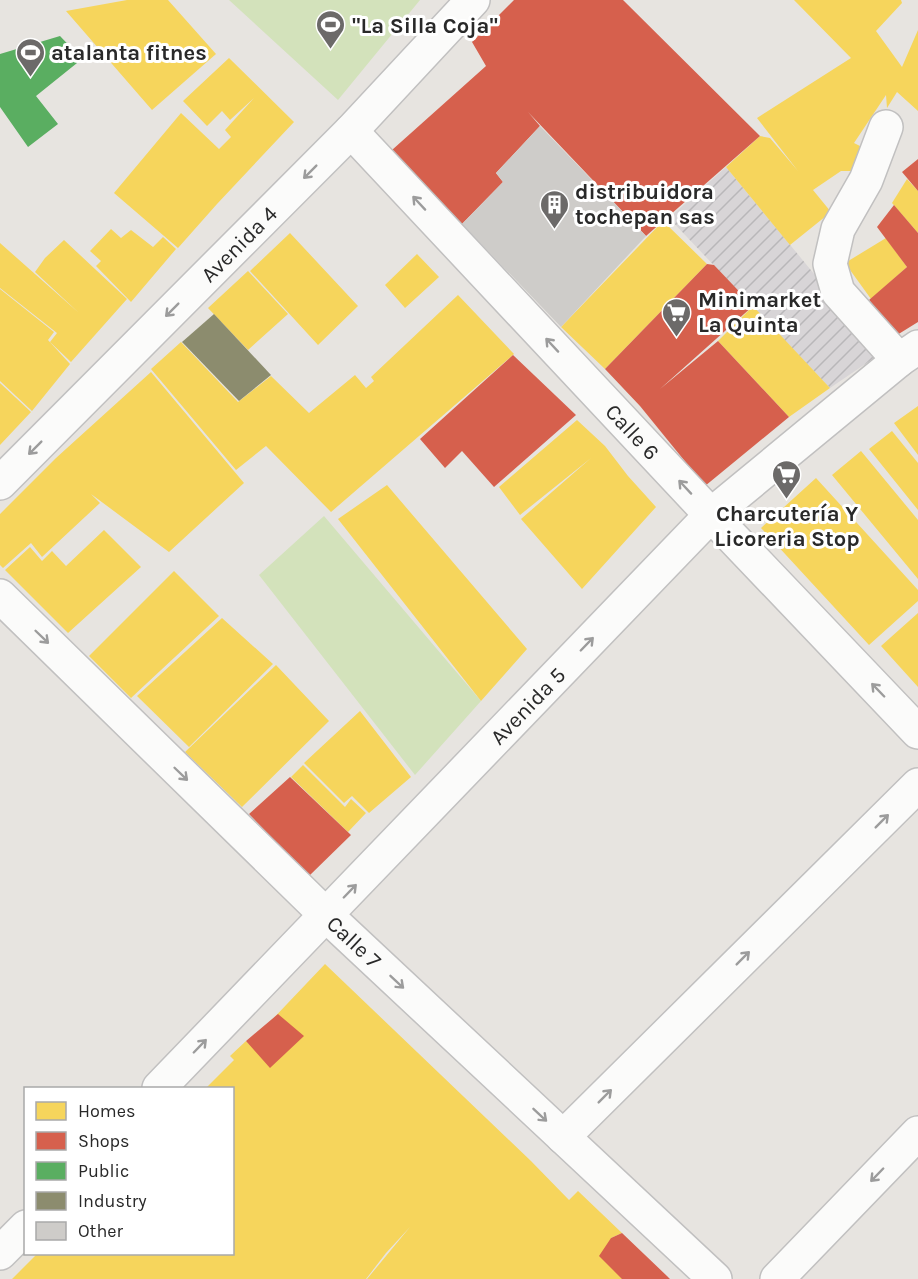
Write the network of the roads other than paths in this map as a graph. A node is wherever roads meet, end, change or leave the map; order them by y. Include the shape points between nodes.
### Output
1 (473, 0) edge
2 (886, 127) dead end
3 (351, 130) junction
4 (908, 354) edge
5 (0, 483) edge
6 (711, 515) junction
7 (0, 596) edge
8 (918, 732) edge
9 (918, 785) edge
10 (327, 916) junction
11 (161, 1087) edge
12 (918, 1133) edge
13 (563, 1137) junction
14 (24, 1229) edge
15 (0, 1253) edge
16 (715, 1279) edge
17 (777, 1279) edge

1 - 3 street, Avenida 4
2 - 4 street via 866,180 838,229 830,264 838,292
3 -> 5 street, Avenida 4
6 -> 3 street, Calle 6
4 - 6 street, Avenida 5
8 -> 6 street, Calle 6
10 -> 6 street, Avenida 5
7 -> 10 street, Calle 7
13 -> 9 street
11 -> 10 street, Avenida 5
10 -> 13 street, Calle 7
12 -> 17 street
13 - 16 street, Calle 7
14 - 15 street

